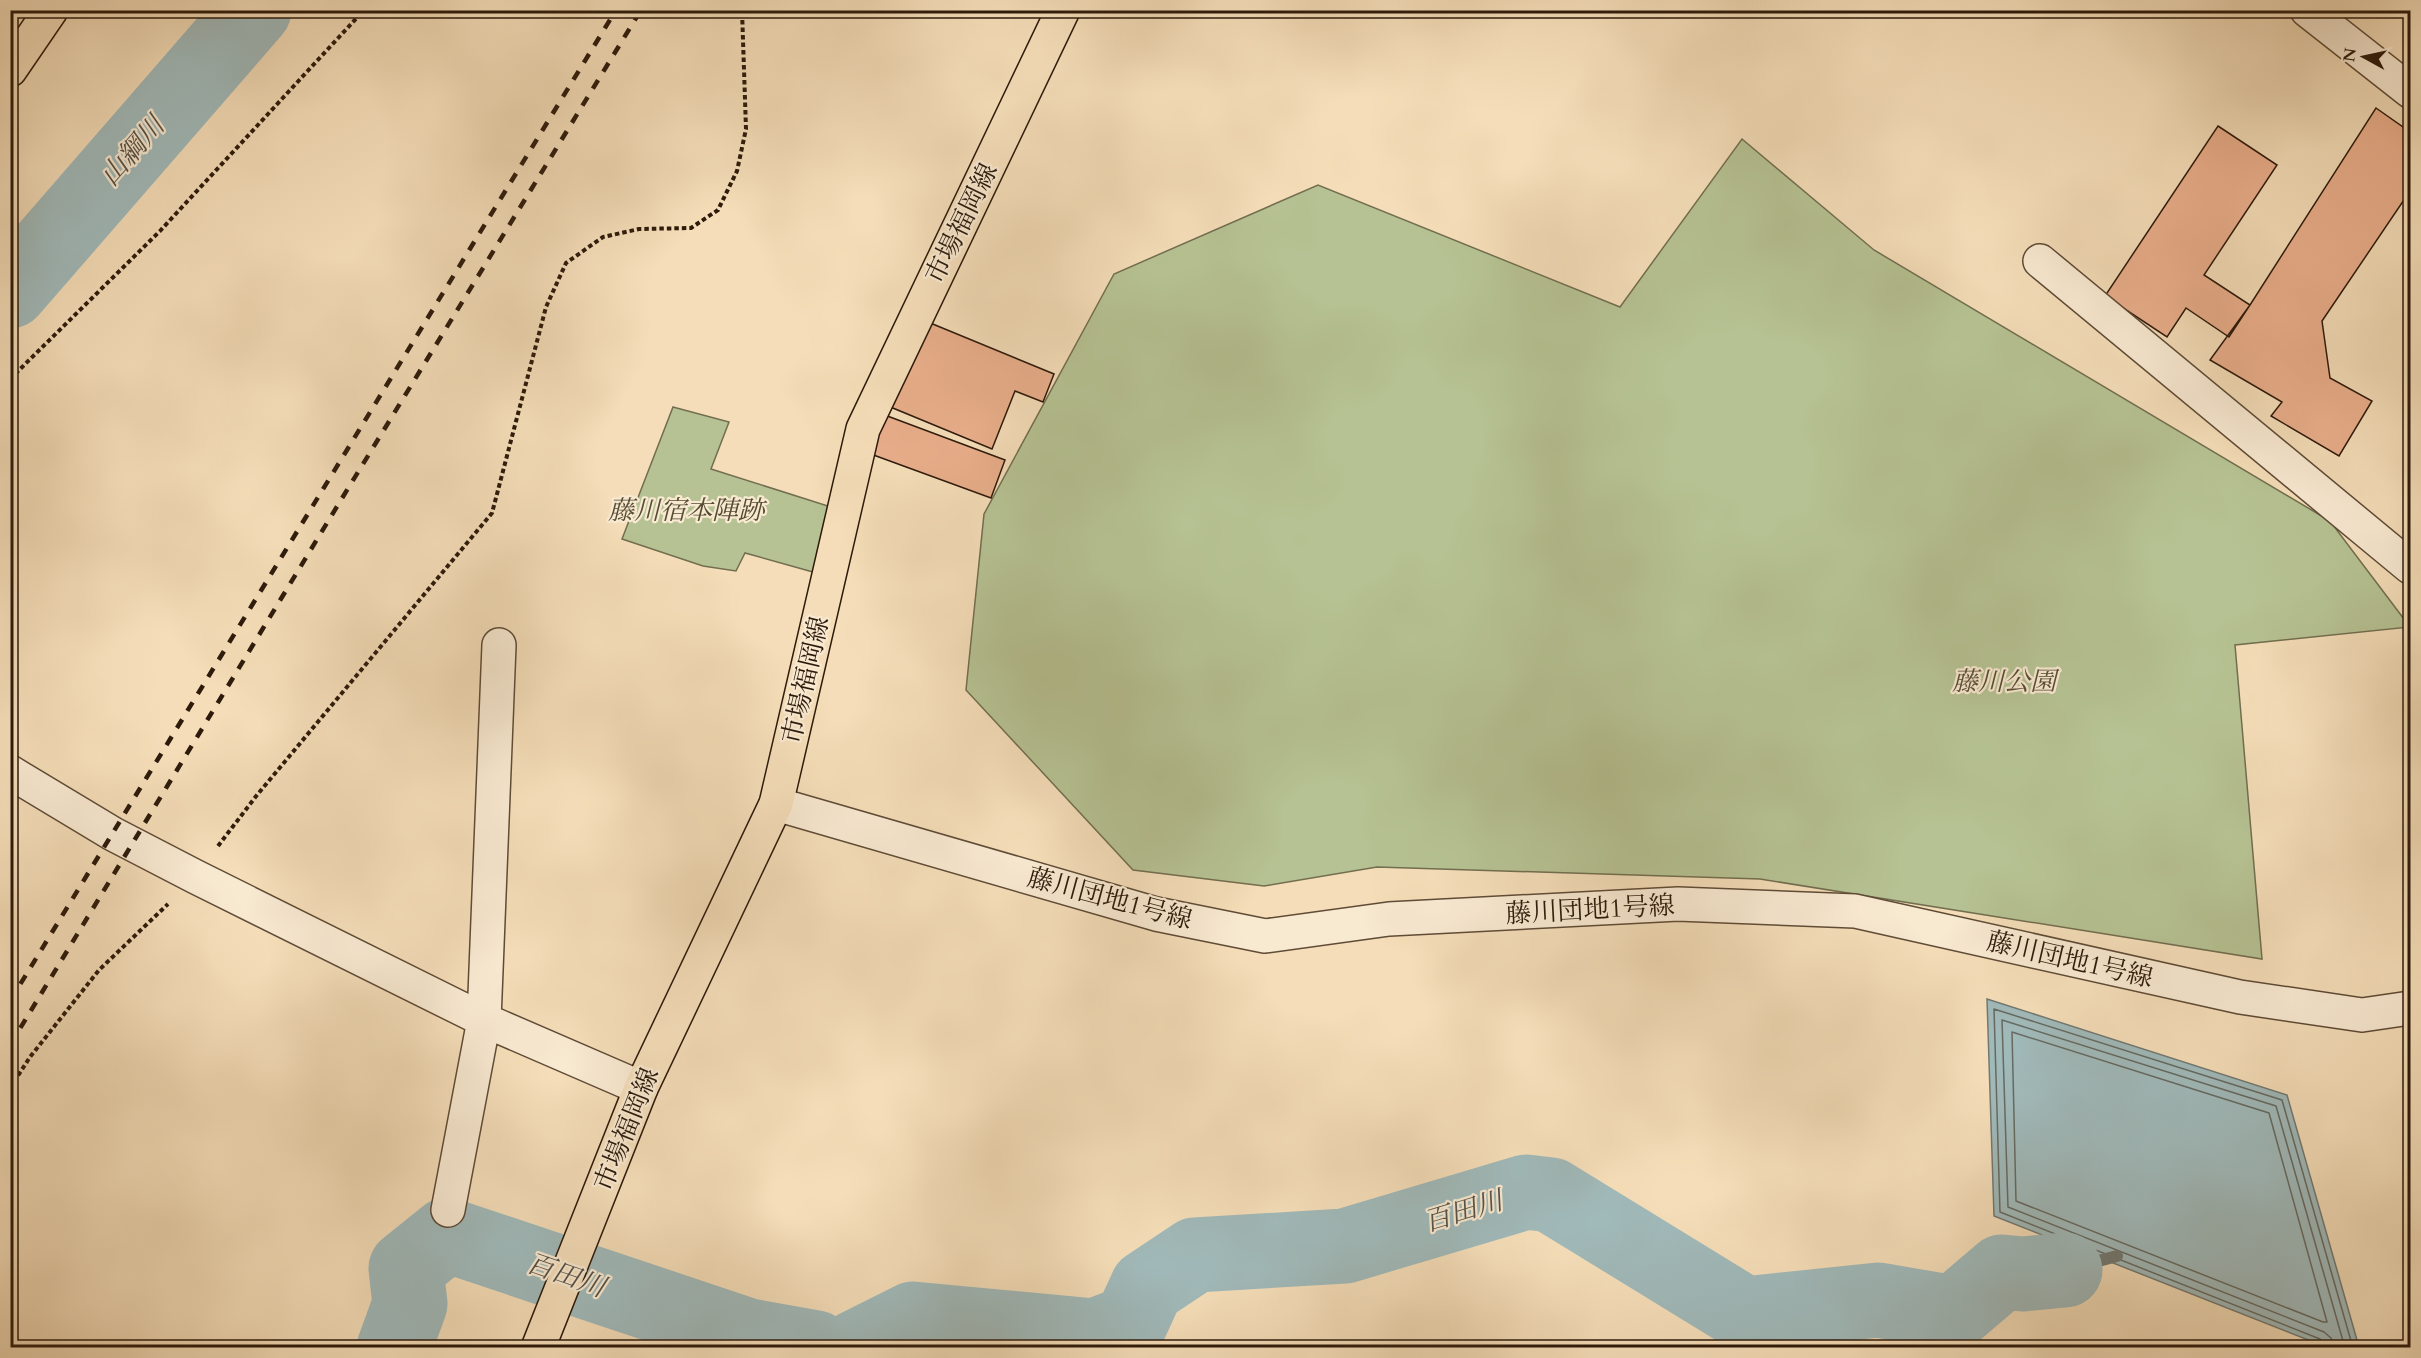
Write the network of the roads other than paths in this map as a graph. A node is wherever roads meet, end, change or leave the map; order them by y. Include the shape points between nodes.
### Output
1 (51, 10) edge
2 (1063, 10) edge
3 (2307, 10) edge
4 (10, 70) edge
5 (2410, 91) edge
6 (2040, 261) dead end
7 (2410, 567) edge
8 (499, 645) dead end
9 (10, 772) edge
10 (776, 804) junction
11 (2410, 1008) edge
12 (484, 1020) junction
13 (641, 1088) junction
14 (448, 1210) dead end
15 (538, 1347) edge

1 - 4 main road
2 - 10 main road, 市場福岡線 via 862,429
3 - 5 street
6 - 7 street
8 - 12 street
9 - 12 street via 113,834
10 - 11 street, 藤川団地1号線 via 1156,914 1265,936 1389,919 1678,904 1855,911 2240,997 2362,1015
10 - 13 main road, 市場福岡線
12 - 13 street
12 - 14 street
13 - 15 main road, 市場福岡線

